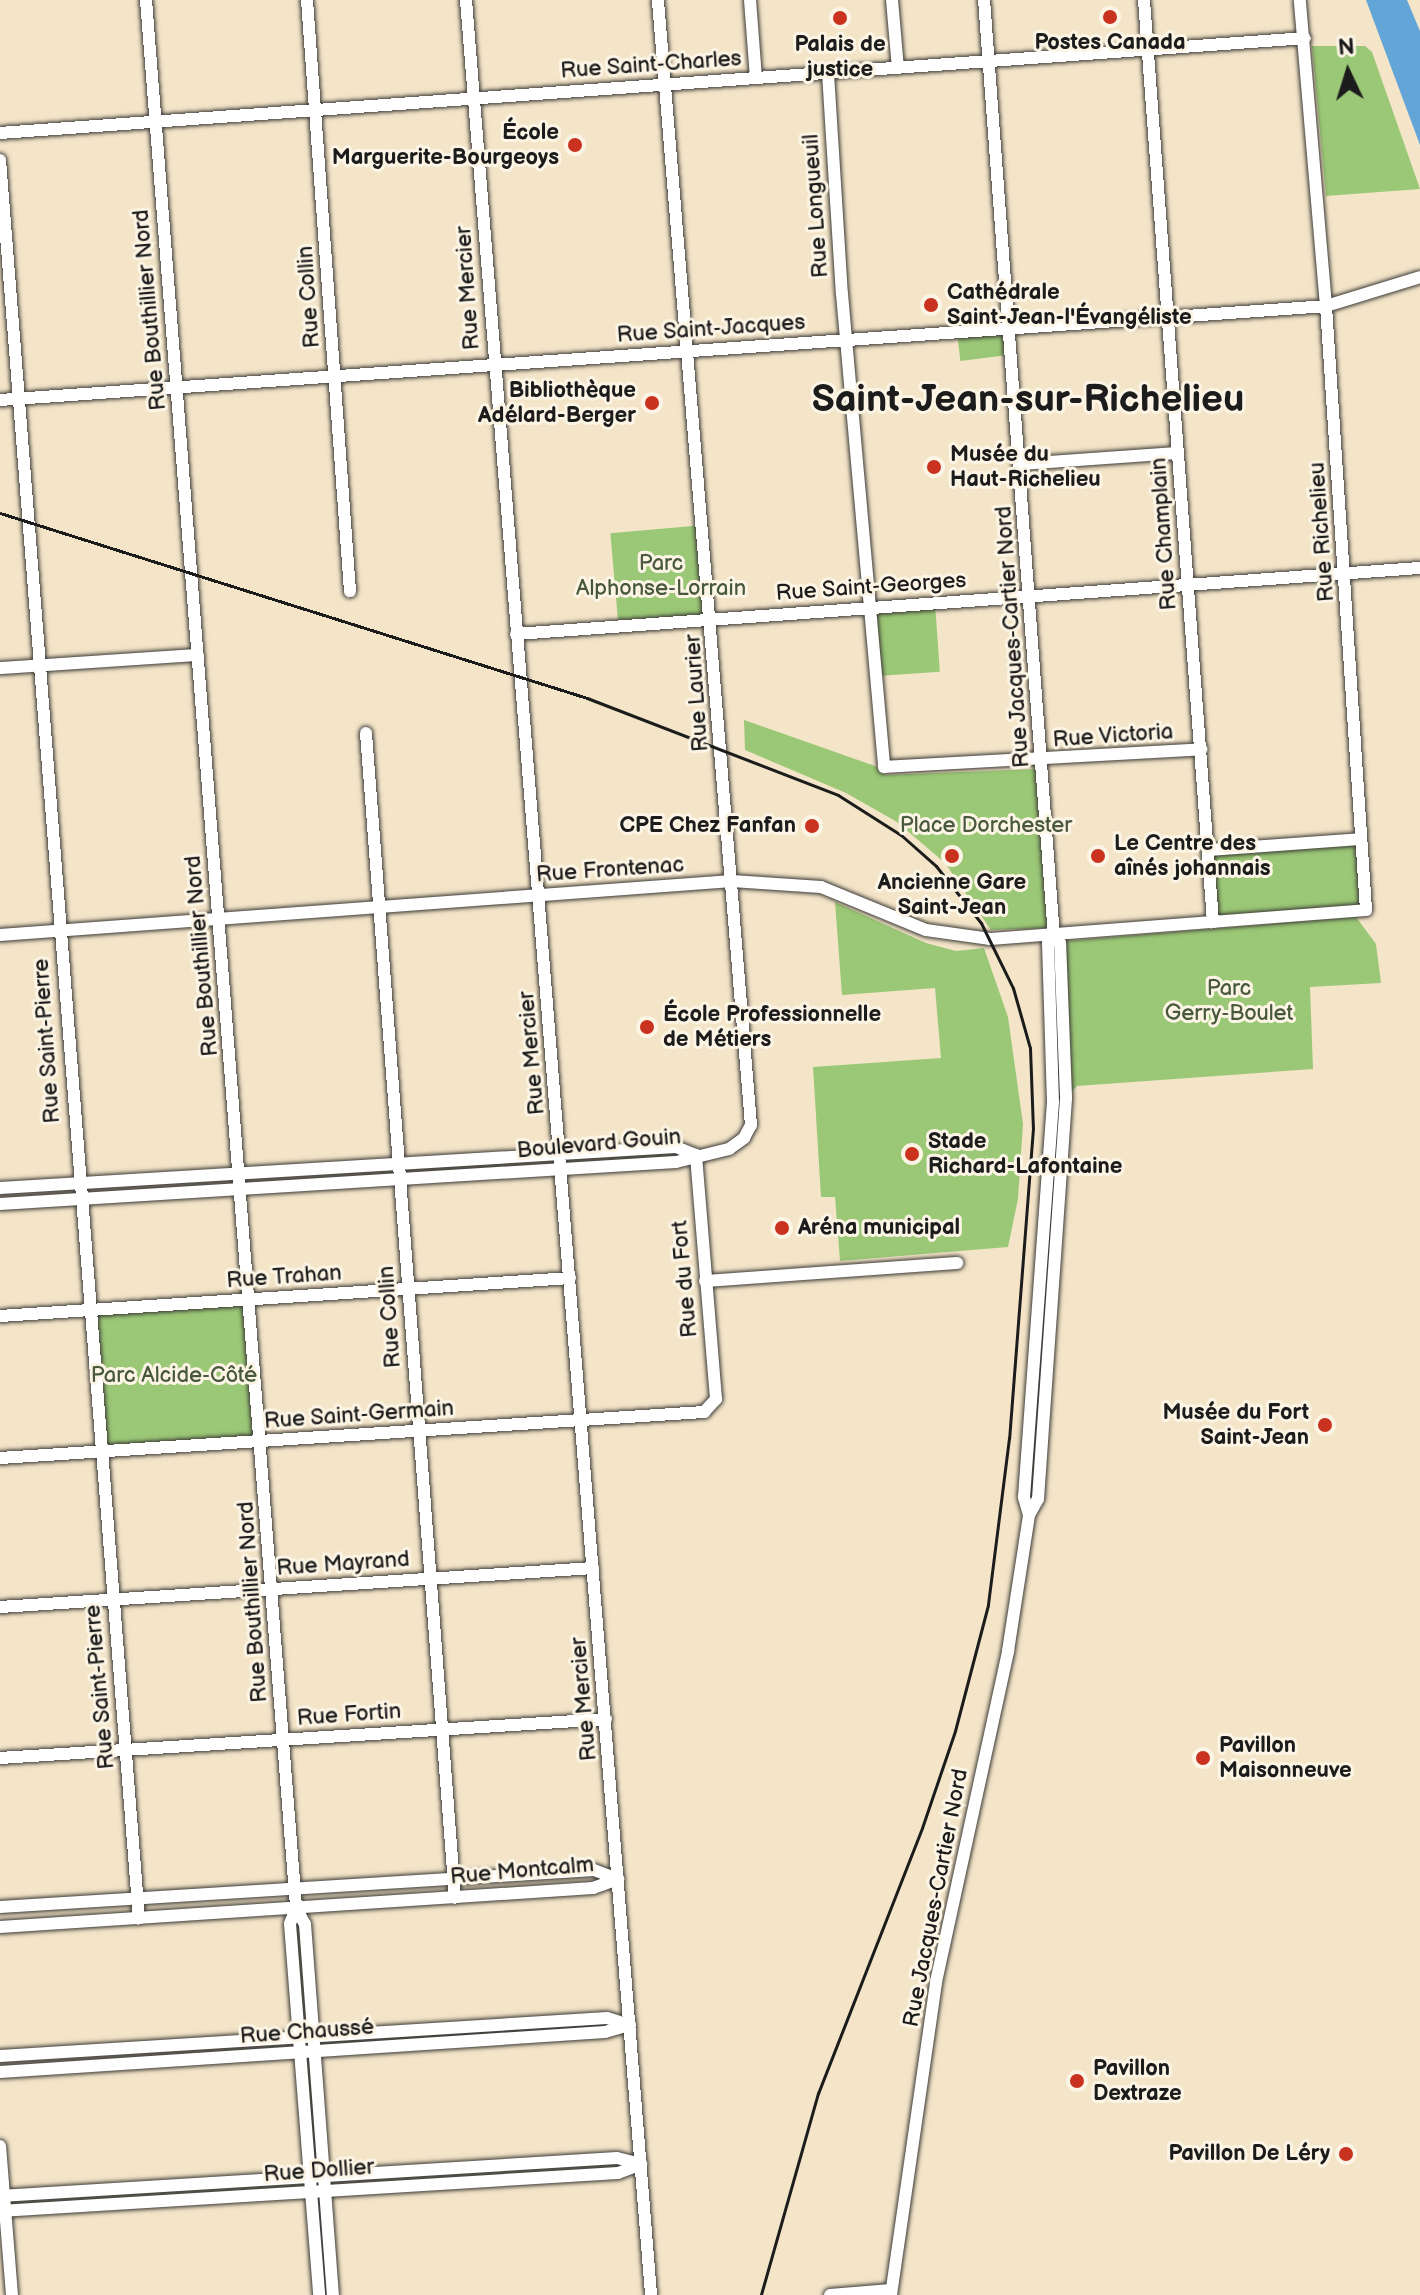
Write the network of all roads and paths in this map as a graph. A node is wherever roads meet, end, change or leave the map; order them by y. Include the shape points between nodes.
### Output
1 (146, 0) edge
2 (307, 0) edge
3 (466, 0) edge
4 (658, 0) edge
5 (750, 0) edge
6 (892, 0) edge
7 (984, 0) edge
8 (1144, 0) edge
9 (1300, 0) edge
10 (1305, 38) junction
11 (1147, 49) junction
12 (988, 61) junction
13 (898, 68) junction
14 (828, 73) junction
15 (756, 78) junction
16 (668, 84) junction
17 (474, 98) junction
18 (315, 110) junction
19 (155, 122) junction
20 (0, 133) edge
21 (0, 160) edge
22 (1420, 277) edge
23 (1326, 306) junction
24 (1168, 319) junction
25 (1009, 327) junction
26 (845, 340) junction
27 (689, 350) junction
28 (494, 364) junction
29 (334, 376) junction
30 (176, 387) junction
31 (18, 398) junction
32 (0, 400) edge
33 (1178, 453) junction
34 (1020, 464) junction
35 (1420, 568) edge
36 (1345, 572) junction
37 (1188, 584) junction
38 (350, 591) dead end
39 (1030, 595) junction
40 (870, 607) junction
41 (712, 619) junction
42 (516, 634) junction
43 (198, 655) junction
44 (38, 665) junction
45 (0, 668) edge
46 (366, 733) dead end
47 (1201, 749) junction
48 (1043, 761) junction
49 (884, 767) joint
50 (1361, 839) junction
51 (1208, 850) junction
52 (732, 881) junction
53 (539, 895) junction
54 (379, 907) junction
55 (219, 919) junction
56 (1213, 922) junction
57 (58, 931) junction
58 (0, 935) edge
59 (1054, 937) junction
60 (561, 1154) junction
61 (696, 1155) junction
62 (399, 1164) junction
63 (562, 1169) junction
64 (239, 1173) junction
65 (400, 1179) junction
66 (77, 1183) junction
67 (0, 1188) edge
68 (241, 1189) junction
69 (79, 1199) junction
70 (0, 1204) edge
71 (957, 1263) dead end
72 (570, 1278) junction
73 (705, 1281) junction
74 (408, 1289) junction
75 (249, 1299) junction
76 (88, 1310) junction
77 (0, 1316) edge
78 (716, 1399) joint
79 (582, 1421) junction
80 (419, 1431) junction
81 (260, 1441) junction
82 (100, 1452) junction
83 (0, 1458) edge
84 (593, 1568) junction
85 (431, 1578) junction
86 (272, 1589) junction
87 (112, 1600) junction
88 (0, 1607) edge
89 (606, 1719) junction
90 (442, 1729) junction
91 (283, 1740) junction
92 (125, 1750) junction
93 (0, 1758) edge
94 (454, 1878) junction
95 (618, 1879) junction
96 (295, 1889) junction
97 (137, 1898) junction
98 (455, 1898) junction
99 (0, 1907) edge
100 (296, 1908) junction
101 (139, 1919) junction
102 (0, 1927) edge
103 (630, 2025) junction
104 (468, 2026) junction
105 (313, 2037) junction
106 (298, 2038) junction
107 (468, 2041) junction
108 (147, 2046) junction
109 (300, 2052) junction
110 (315, 2052) junction
111 (0, 2056) edge
112 (148, 2063) junction
113 (0, 2072) edge
114 (0, 2146) edge
115 (641, 2164) junction
116 (479, 2166) junction
117 (309, 2177) junction
118 (481, 2181) junction
119 (326, 2183) junction
120 (310, 2192) junction
121 (160, 2194) junction
122 (2, 2196) edge
123 (3, 2211) edge
124 (891, 2293) edge
125 (12, 2295) edge
126 (319, 2295) edge
127 (333, 2295) edge
128 (651, 2295) edge
129 (830, 2295) edge

1 - 19 street, Rue Bouthillier Nord
2 - 18 street, Rue Collin
3 - 17 street, Rue Mercier
4 - 16 street, Rue Laurier
5 - 15 street
6 - 13 street
7 - 12 street, Rue Jacques-Cartier Nord
8 - 11 street, Rue Champlain
9 - 10 street, Rue Richelieu
10 - 11 street, Rue Saint-Charles
10 - 23 street, Rue Richelieu
11 - 12 street, Rue Saint-Charles
11 - 24 street, Rue Champlain
12 - 13 street, Rue Saint-Charles
12 - 25 street, Rue Jacques-Cartier Nord
13 - 14 street, Rue Saint-Charles
14 - 15 street, Rue Saint-Charles
14 - 26 street, Rue Longueuil
15 - 16 street, Rue Saint-Charles
16 - 17 street, Rue Saint-Charles
16 - 27 street, Rue Laurier
17 - 18 street, Rue Saint-Charles
17 - 28 street, Rue Mercier
18 - 19 street, Rue Saint-Charles
18 - 29 street, Rue Collin
19 - 20 street, Rue Saint-Charles
19 - 30 street, Rue Bouthillier Nord
21 - 31 street, Rue Saint-Pierre
22 - 23 street, Rue Saint-Jacques
23 - 24 street, Rue Saint-Jacques
23 - 36 street, Rue Richelieu
24 - 25 street, Rue Saint-Jacques
24 - 33 street, Rue Champlain
25 - 26 street, Rue Saint-Jacques
25 - 34 street, Rue Jacques-Cartier Nord
26 - 27 street, Rue Saint-Jacques
26 - 40 street, Rue Longueuil
27 - 28 street, Rue Saint-Jacques
27 - 41 street, Rue Laurier
28 - 29 street, Rue Saint-Jacques
28 - 42 street, Rue Mercier
29 - 30 street, Rue Saint-Jacques
29 - 38 street, Rue Collin
30 - 31 street, Rue Saint-Jacques
30 - 43 street, Rue Bouthillier Nord
31 - 32 street, Rue Saint-Jacques
31 - 44 street, Rue Saint-Pierre
33 - 34 street
33 - 37 street, Rue Champlain
34 - 39 street, Rue Jacques-Cartier Nord
35 - 36 street, Rue Saint-Georges
36 - 37 street, Rue Saint-Georges
36 - 50 street, Rue Richelieu
37 - 39 street, Rue Saint-Georges
37 - 47 street, Rue Champlain
39 - 40 street, Rue Saint-Georges
39 - 48 street, Rue Jacques-Cartier Nord
40 - 41 street, Rue Saint-Georges
40 - 49 street, Rue Longueuil
41 - 42 street, Rue Saint-Georges
41 - 52 street, Rue Laurier
42 - 53 street, Rue Mercier
43 - 44 street
43 - 55 street, Rue Bouthillier Nord
44 - 45 street
44 - 57 street, Rue Saint-Pierre
46 - 54 street, Rue Collin
47 - 48 street, Rue Victoria
47 - 51 street, Rue Champlain
48 - 49 street, Rue Victoria
48 - 59 street, Rue Jacques-Cartier Nord
50 - 51 street
50 - 56 street, Rue Richelieu via 1366,910
51 - 56 street, Rue Champlain
52 - 53 street, Rue Frontenac
52 - 59 street, Rue Frontenac via 821,887 944,935
52 - 61 street, Rue Laurier via 751,1125 729,1149
53 - 54 street, Rue Frontenac
53 - 60 street, Rue Mercier
54 - 55 street, Rue Frontenac
54 - 62 street, Rue Collin
55 - 57 street, Rue Frontenac
55 - 64 street, Rue Bouthillier Nord
56 - 59 street, Rue Frontenac
57 - 58 street, Rue Frontenac
57 - 66 street, Rue Saint-Pierre
59 - 124 street, Rue Jacques-Cartier Nord via 1048,943 1053,1102 1024,1497 1029,1515 1008,1651 936,1982
60 - 61 street, Boulevard Gouin via 676,1147
60 - 62 street, Boulevard Gouin
60 - 63 street, Rue Mercier
61 - 63 street, Boulevard Gouin via 676,1162
61 - 73 street, Rue du Fort
62 - 64 street, Boulevard Gouin
62 - 65 street, Rue Collin
63 - 65 street, Boulevard Gouin
63 - 72 street, Rue Mercier
64 - 66 street, Boulevard Gouin
64 - 68 street, Rue Bouthillier Nord
65 - 68 street, Boulevard Gouin
65 - 74 street, Rue Collin
66 - 67 street, Boulevard Gouin
66 - 69 street, Rue Saint-Pierre
68 - 69 street, Boulevard Gouin
68 - 75 street, Rue Bouthillier Nord
69 - 70 street, Boulevard Gouin
69 - 76 street, Rue Saint-Pierre
71 - 73 street
72 - 74 street, Rue Trahan
72 - 79 street, Rue Mercier
73 - 78 street, Rue du Fort
74 - 75 street, Rue Trahan
74 - 80 street, Rue Collin
75 - 76 street, Rue Trahan
75 - 81 street, Rue Bouthillier Nord
76 - 77 street, Rue Trahan
76 - 82 street, Rue Saint-Pierre
78 - 79 street, Rue Saint-Germain via 704,1412
79 - 80 street, Rue Saint-Germain
79 - 84 street, Rue Mercier
80 - 81 street, Rue Saint-Germain
80 - 85 street, Rue Collin
81 - 82 street, Rue Saint-Germain
81 - 86 street, Rue Bouthillier Nord
82 - 83 street, Rue Saint-Germain
82 - 87 street, Rue Saint-Pierre
84 - 85 street, Rue Mayrand
84 - 89 street, Rue Mercier
85 - 86 street, Rue Mayrand
85 - 90 street, Rue Collin
86 - 87 street, Rue Mayrand
86 - 91 street, Rue Bouthillier Nord
87 - 88 street, Rue Mayrand
87 - 92 street, Rue Saint-Pierre
89 - 90 street, Rue Fortin
89 - 95 street, Rue Mercier
90 - 91 street, Rue Fortin
90 - 94 street, Rue Collin
91 - 92 street, Rue Fortin
91 - 96 street, Rue Bouthillier Nord
92 - 93 street, Rue Fortin
92 - 97 street, Rue Saint-Pierre
94 - 95 street, Rue Montcalm via 594,1870
94 - 96 street, Rue Montcalm
94 - 98 street, Rue Collin
95 - 98 street, Rue Montcalm via 593,1888
95 - 103 street, Rue Mercier
96 - 97 street, Rue Montcalm
96 - 100 street, Rue Bouthillier Nord
97 - 99 street, Rue Montcalm
97 - 101 street, Rue Saint-Pierre
98 - 100 street, Rue Montcalm
100 - 101 street, Rue Montcalm
100 - 105 street, Rue Bouthillier Nord via 305,1924
100 - 106 street, Rue Bouthillier Nord via 290,1924
101 - 102 street, Rue Montcalm
103 - 104 street, Rue Chaussé via 607,2018
103 - 107 street, Rue Chaussé via 605,2032
103 - 115 street, Rue Mercier
104 - 105 street, Rue Chaussé
104 - 107 street
105 - 106 street, Rue Chaussé
105 - 110 street, Rue Bouthillier Nord
106 - 108 street, Rue Chaussé
106 - 109 street, Rue Bouthillier Nord
107 - 110 street, Rue Chaussé
108 - 111 street, Rue Chaussé
108 - 112 street
109 - 110 street, Rue Chaussé
109 - 112 street, Rue Chaussé
109 - 117 street, Rue Bouthillier Nord
110 - 119 street, Rue Bouthillier Nord
112 - 113 street, Rue Chaussé
114 - 122 street
115 - 116 street, Rue Dollier via 617,2158
115 - 118 street, Rue Dollier via 618,2173
115 - 128 street, Rue Mercier
116 - 118 street
116 - 119 street, Rue Dollier
117 - 119 street, Rue Dollier
117 - 120 street, Rue Bouthillier Nord
117 - 121 street, Rue Dollier
118 - 119 street, Rue Dollier
119 - 120 street, Rue Dollier
119 - 127 street, Rue Bouthillier Nord
120 - 121 street, Rue Dollier
120 - 126 street, Rue Bouthillier Nord
121 - 122 street, Rue Dollier
121 - 123 street, Rue Dollier
122 - 123 street
123 - 125 street
124 - 129 street

